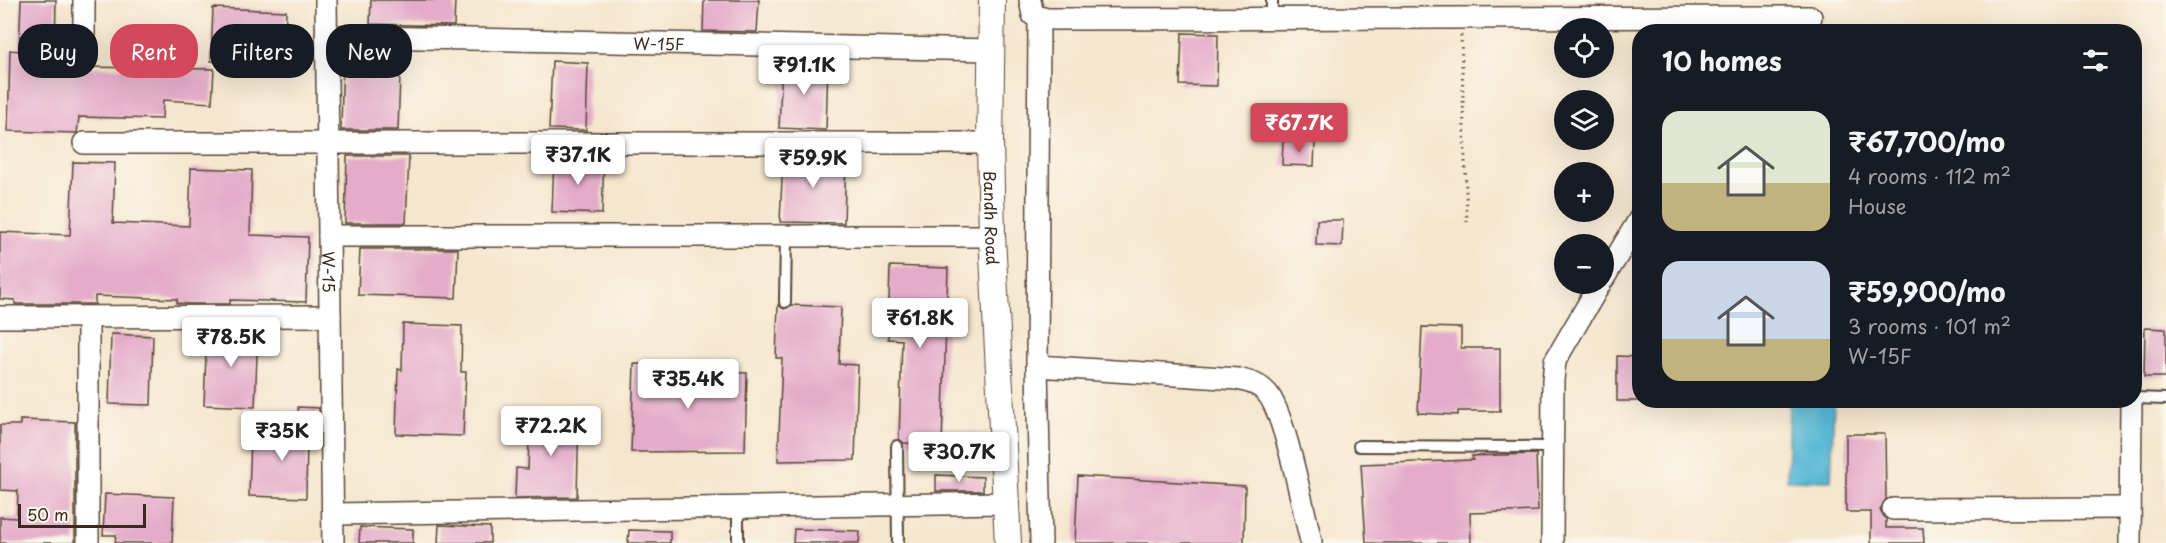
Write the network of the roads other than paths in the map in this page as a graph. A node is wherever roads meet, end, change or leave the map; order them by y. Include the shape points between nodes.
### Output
1 (84, 0) edge
2 (326, 0) edge
3 (992, 0) edge
4 (1610, 8) edge
5 (1034, 9) edge
6 (1272, 9) edge
7 (1811, 17) dead end
8 (84, 24) edge
9 (326, 24) edge
10 (412, 38) edge
11 (992, 50) junction
12 (327, 78) edge
13 (328, 141) junction
14 (84, 143) dead end
15 (990, 143) junction
16 (1632, 231) edge
17 (329, 236) junction
18 (786, 236) junction
19 (993, 236) junction
20 (1614, 261) edge
21 (1594, 294) edge
22 (785, 302) dead end
23 (330, 316) junction
24 (0, 317) edge
25 (88, 318) junction
26 (1036, 366) junction
27 (2142, 399) edge
28 (2166, 399) edge
29 (2133, 408) edge
30 (897, 446) dead end
31 (1359, 446) dead end
32 (1553, 447) junction
33 (898, 503) junction
34 (1005, 503) junction
35 (738, 507) junction
36 (1893, 508) dead end
37 (2130, 508) junction
38 (333, 514) junction
39 (1311, 541) dead end
40 (88, 543) edge
41 (333, 543) edge
42 (738, 543) edge
43 (898, 543) edge
44 (1008, 543) edge
45 (1041, 543) edge
46 (1552, 543) edge
47 (2130, 543) edge

1 - 8 street
2 - 9 street, W-15
3 - 11 street, Bandh Road
4 - 6 street via 1460,18
4 - 7 street
5 - 6 street
5 - 26 street
10 - 11 street, W-15F
11 - 15 street, Bandh Road
12 - 13 street, W-15
13 - 14 street
13 - 15 street
13 - 17 street, W-15
15 - 19 street, Bandh Road
16 - 20 street
17 - 18 street
17 - 23 street, W-15
18 - 19 street
18 - 22 lane
19 - 34 street, Bandh Road
21 - 32 street via 1556,361
23 - 25 street
23 - 38 street, W-15
24 - 25 street
25 - 40 street
26 - 39 street via 1238,379 1258,384 1269,395 1280,418
26 - 45 street
27 - 28 lane
29 - 37 street
30 - 33 lane
31 - 32 lane
32 - 46 street
33 - 34 street
33 - 35 street
33 - 43 lane
34 - 44 street, Bandh Road
35 - 38 street
35 - 42 lane
36 - 37 street
37 - 47 street
38 - 41 street, W-15

